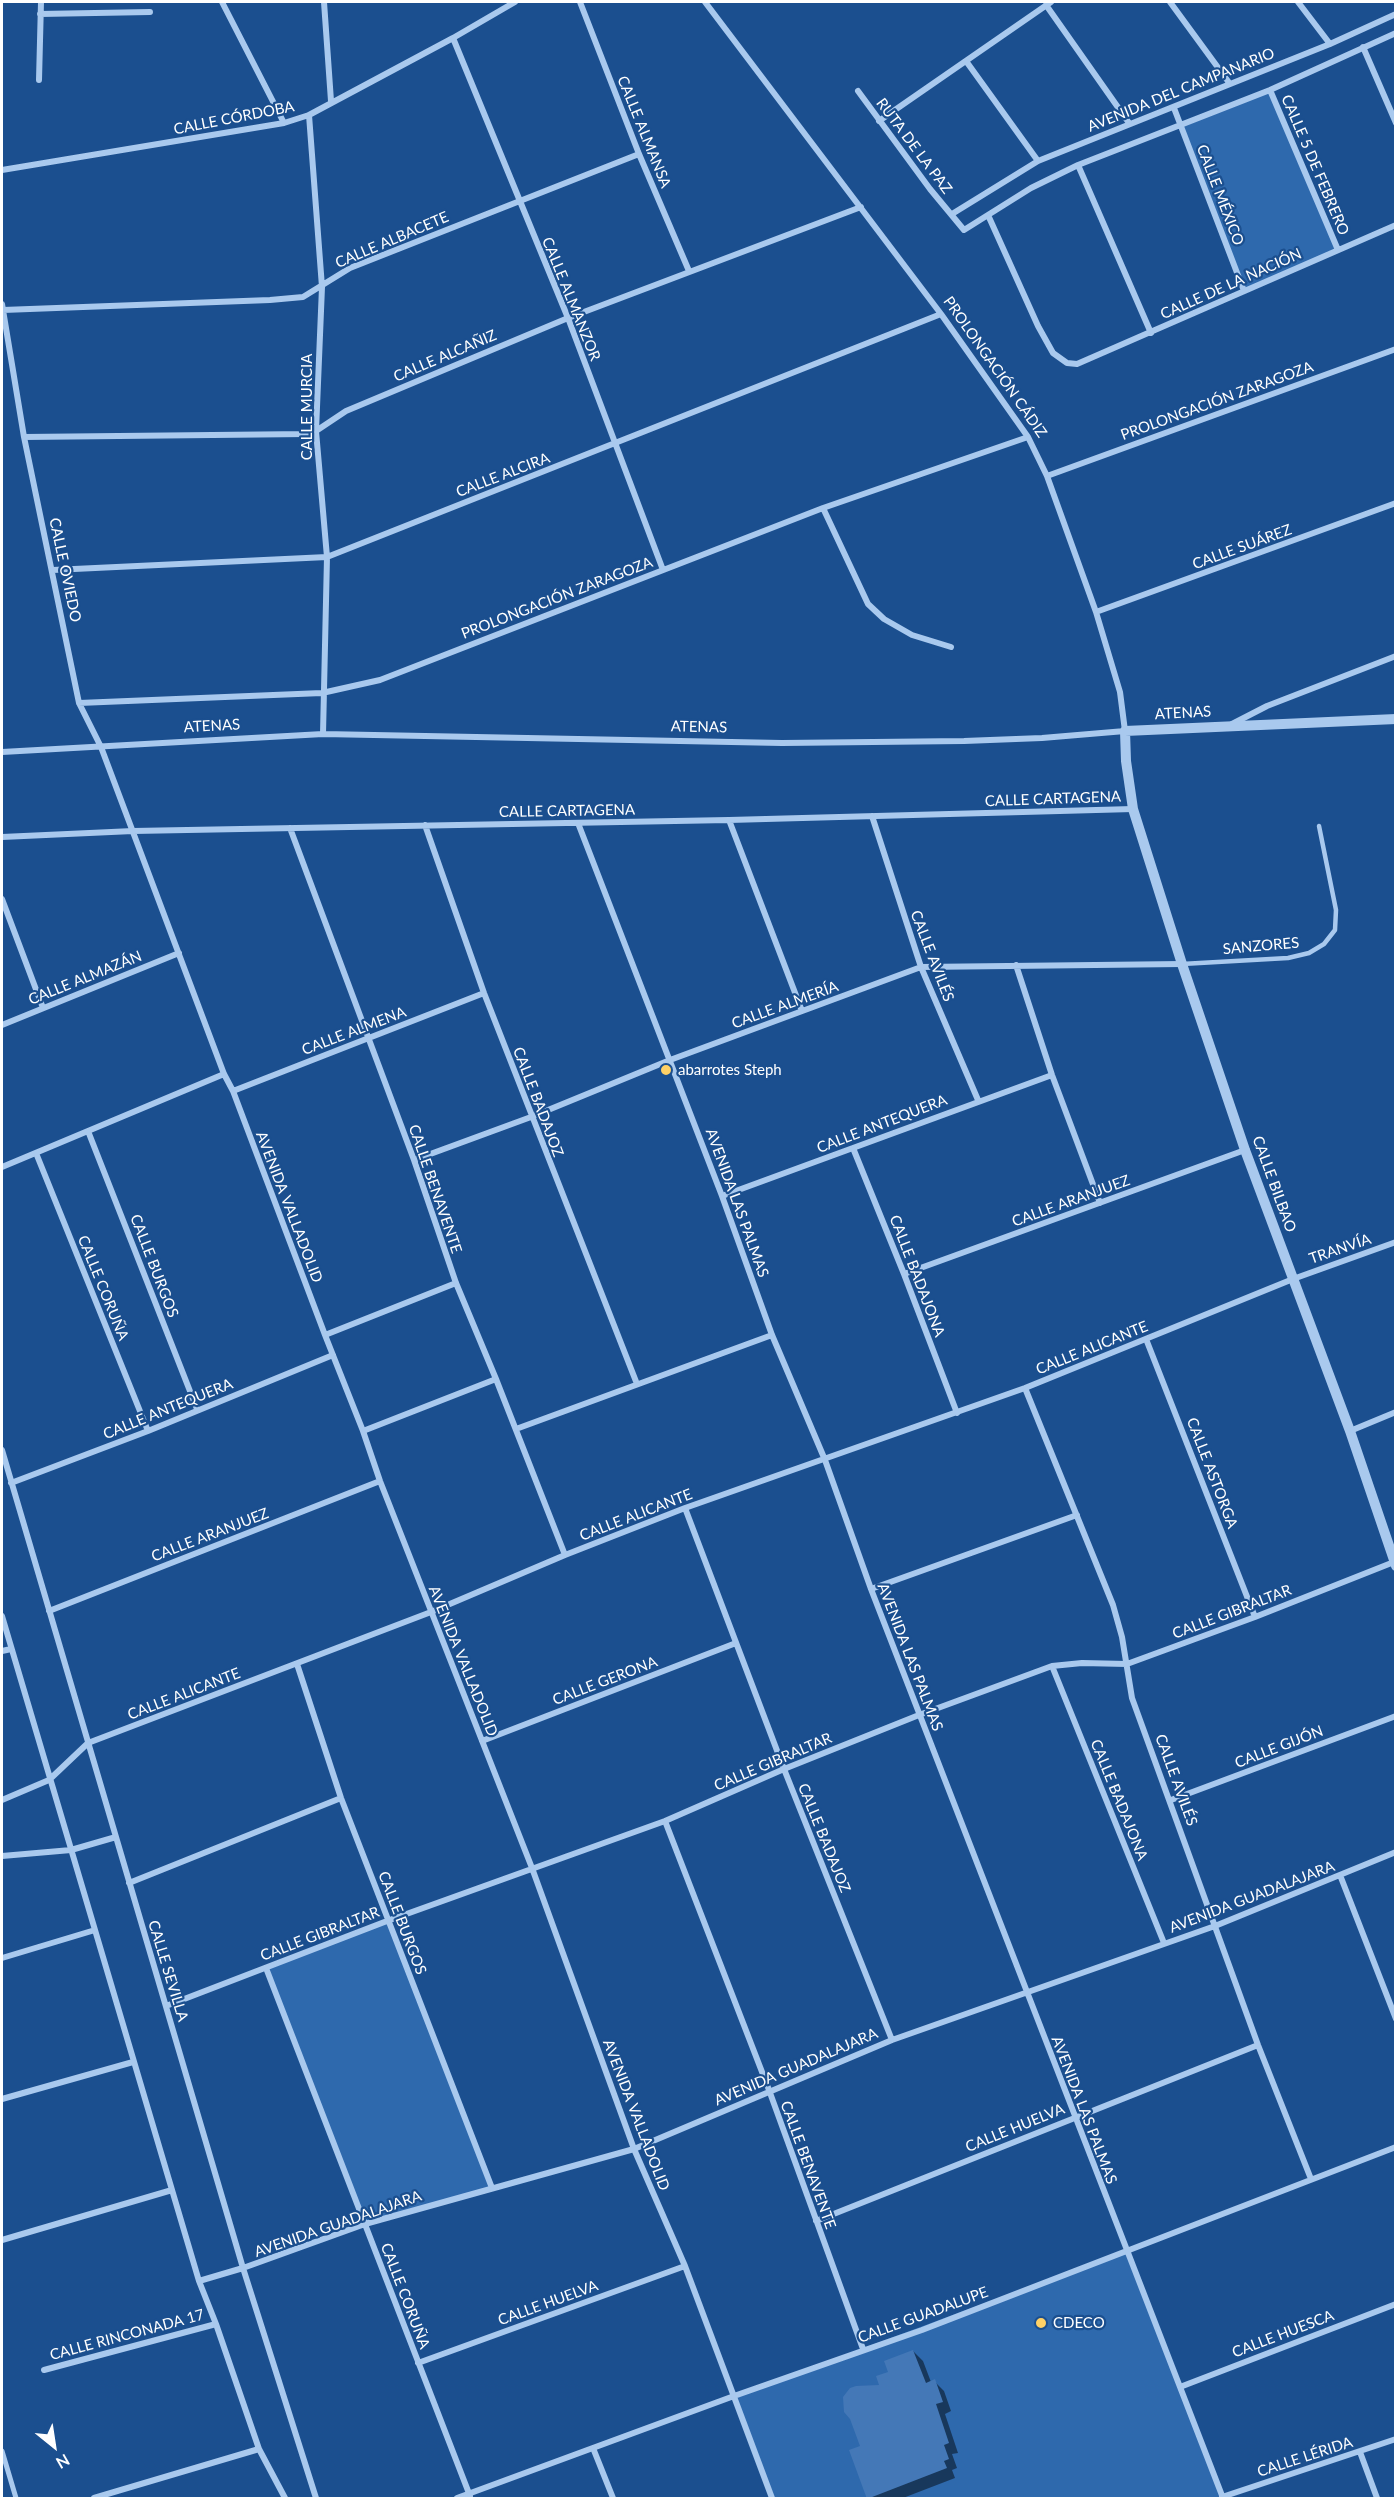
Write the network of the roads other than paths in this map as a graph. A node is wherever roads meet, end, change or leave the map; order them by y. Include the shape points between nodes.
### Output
1 (41, 2) edge
2 (222, 2) edge
3 (324, 2) edge
4 (515, 2) edge
5 (580, 2) edge
6 (705, 2) edge
7 (1170, 2) edge
8 (1298, 2) edge
9 (1048, 3) edge
10 (150, 12) dead end
11 (40, 14) junction
12 (1395, 14) edge
13 (1395, 33) edge
14 (453, 38) junction
15 (1330, 44) junction
16 (1363, 47) junction
17 (966, 61) junction
18 (39, 80) dead end
19 (1230, 84) junction
20 (1269, 90) junction
21 (858, 91) dead end
22 (331, 101) junction
23 (1174, 108) junction
24 (309, 115) junction
25 (879, 121) junction
26 (284, 123) junction
27 (1129, 123) junction
28 (1395, 123) edge
29 (1180, 124) junction
30 (639, 154) junction
31 (1038, 161) junction
32 (1077, 165) junction
33 (2, 170) edge
34 (980, 198) joint
35 (518, 201) junction
36 (861, 207) junction
37 (952, 214) junction
38 (988, 215) junction
39 (1395, 225) edge
40 (1338, 250) junction
41 (689, 271) junction
42 (322, 287) junction
43 (1244, 291) junction
44 (2, 307) edge
45 (941, 314) junction
46 (568, 318) junction
47 (1151, 333) junction
48 (1395, 349) edge
49 (316, 431) junction
50 (24, 437) junction
51 (1028, 437) junction
52 (615, 444) junction
53 (1047, 476) junction
54 (1395, 504) edge
55 (823, 508) junction
56 (327, 557) junction
57 (53, 570) junction
58 (663, 570) junction
59 (1096, 612) junction
60 (951, 647) dead end
61 (1395, 656) edge
62 (322, 693) junction
63 (79, 703) junction
64 (1395, 719) edge
65 (1229, 725) junction
66 (1125, 731) junction
67 (323, 734) junction
68 (101, 747) junction
69 (2, 752) edge
70 (1133, 809) junction
71 (872, 816) junction
72 (729, 820) junction
73 (579, 822) junction
74 (425, 825) junction
75 (1319, 826) dead end
76 (290, 828) junction
77 (133, 831) junction
78 (2, 837) edge
79 (2, 899) edge
80 (178, 952) junction
81 (1182, 964) junction
82 (1016, 965) junction
83 (921, 967) junction
84 (484, 993) junction
85 (43, 1008) junction
86 (802, 1011) junction
87 (2, 1025) edge
88 (368, 1039) junction
89 (670, 1060) junction
90 (224, 1074) junction
91 (1052, 1075) junction
92 (233, 1091) junction
93 (978, 1100) junction
94 (531, 1117) junction
95 (88, 1131) junction
96 (853, 1148) junction
97 (1245, 1149) junction
98 (36, 1153) junction
99 (414, 1160) junction
100 (2, 1167) edge
101 (722, 1196) junction
102 (1100, 1203) junction
103 (1395, 1242) edge
104 (904, 1274) junction
105 (1293, 1278) junction
106 (456, 1284) junction
107 (325, 1335) junction
108 (772, 1335) junction
109 (1146, 1339) junction
110 (333, 1355) junction
111 (496, 1379) junction
112 (637, 1384) junction
113 (1025, 1388) junction
114 (197, 1409) junction
115 (1395, 1412) edge
116 (957, 1413) junction
117 (516, 1429) junction
118 (148, 1431) junction
119 (363, 1431) junction
120 (1350, 1431) junction
121 (2, 1450) edge
122 (825, 1460) junction
123 (380, 1481) junction
124 (11, 1483) junction
125 (686, 1509) junction
126 (1077, 1515) junction
127 (565, 1555) junction
128 (1395, 1564) edge
129 (871, 1589) junction
130 (49, 1611) junction
131 (431, 1612) junction
132 (2, 1616) edge
133 (1255, 1617) junction
134 (736, 1643) junction
135 (11, 1649) junction
136 (2, 1651) edge
137 (297, 1664) junction
138 (1127, 1664) junction
139 (1052, 1666) junction
140 (919, 1715) junction
141 (1395, 1716) edge
142 (482, 1741) junction
143 (88, 1743) junction
144 (784, 1769) junction
145 (49, 1780) junction
146 (341, 1798) junction
147 (2, 1800) edge
148 (1171, 1800) junction
149 (665, 1821) junction
150 (116, 1837) junction
151 (71, 1850) junction
152 (1395, 1852) edge
153 (2, 1856) edge
154 (532, 1868) junction
155 (1340, 1875) junction
156 (129, 1882) junction
157 (387, 1921) junction
158 (1215, 1926) junction
159 (95, 1930) junction
160 (1164, 1943) junction
161 (2, 1958) edge
162 (266, 1968) junction
163 (1027, 1992) junction
164 (166, 2006) junction
165 (1395, 2019) edge
166 (892, 2040) junction
167 (1258, 2045) junction
168 (134, 2062) junction
169 (769, 2090) junction
170 (2, 2099) edge
171 (1074, 2117) junction
172 (1395, 2147) edge
173 (634, 2149) junction
174 (1311, 2179) junction
175 (492, 2188) junction
176 (172, 2190) junction
177 (816, 2221) junction
178 (365, 2224) junction
179 (2, 2240) edge
180 (1125, 2251) junction
181 (685, 2266) junction
182 (243, 2268) junction
183 (199, 2281) junction
184 (1395, 2304) edge
185 (216, 2324) junction
186 (863, 2349) junction
187 (418, 2363) junction
188 (44, 2370) dead end
189 (1180, 2387) junction
190 (734, 2396) junction
191 (1395, 2439) edge
192 (593, 2448) junction
193 (259, 2449) junction
194 (2, 2451) edge
195 (1360, 2452) junction
196 (470, 2497) edge
197 (1222, 2498) edge
198 (16, 2499) edge
199 (94, 2499) edge
200 (285, 2499) edge
201 (316, 2499) edge
202 (457, 2499) edge
203 (613, 2499) edge
204 (771, 2499) edge
205 (1377, 2499) edge

1 - 11 street
2 - 26 street
3 - 22 street
4 - 14 street, CALLE CÓRDOBA
5 - 30 street, CALLE ALMANSA
6 - 36 street, PROLONGACIÓN CÁDIZ
7 - 19 street
8 - 15 street
9 - 17 street
9 - 27 street
10 - 11 street
11 - 18 street
12 - 15 street, AVENIDA DEL CAMPANARIO
13 - 16 street, AVENIDA DEL CAMPANARIO
14 - 22 street, CALLE CÓRDOBA
14 - 35 street, CALLE ALMANZOR
15 - 19 street, AVENIDA DEL CAMPANARIO
16 - 20 street, AVENIDA DEL CAMPANARIO
16 - 28 street
17 - 25 street
17 - 31 street
19 - 23 street, AVENIDA DEL CAMPANARIO
20 - 29 street, AVENIDA DEL CAMPANARIO
20 - 40 street, CALLE 5 DE FEBRERO
21 - 25 street, RUTA DE LA PAZ
22 - 24 street, CALLE CÓRDOBA
23 - 27 street, AVENIDA DEL CAMPANARIO
23 - 29 street, CALLE MÉXICO
24 - 26 street, CALLE CÓRDOBA
24 - 42 street, CALLE MURCIA
25 - 37 street, RUTA DE LA PAZ
26 - 33 street, CALLE CÓRDOBA
27 - 31 street, AVENIDA DEL CAMPANARIO
29 - 32 street, AVENIDA DEL CAMPANARIO
29 - 43 street, CALLE MÉXICO
30 - 35 street, CALLE ALBACETE
30 - 41 street, CALLE ALMANSA
31 - 34 street, AVENIDA DEL CAMPANARIO
32 - 38 street, AVENIDA DEL CAMPANARIO
32 - 47 street
34 - 37 street, RUTA DE LA PAZ
35 - 42 street, CALLE ALBACETE via 350,268
35 - 46 street, CALLE ALMANZOR
36 - 41 street, CALLE ALCAÑIZ
36 - 45 street, PROLONGACIÓN CÁDIZ
37 - 38 street, RUTA DE LA PAZ via 964,230
38 - 47 street, CALLE DE LA NACIÓN via 1038,326 1053,352 1066,363 1077,364
39 - 40 street, CALLE DE LA NACIÓN
40 - 43 street, CALLE DE LA NACIÓN
41 - 46 street, CALLE ALCAÑIZ
42 - 44 street, CALLE ALBACETE via 290,299
42 - 49 street, CALLE MURCIA
43 - 47 street, CALLE DE LA NACIÓN
44 - 50 street, CALLE OVIEDO
45 - 51 street, PROLONGACIÓN CÁDIZ
45 - 52 street, CALLE ALCIRA
46 - 49 street, CALLE ALCAÑIZ via 346,411
46 - 52 street, CALLE ALMANZOR
48 - 53 street, PROLONGACIÓN ZARAGOZA
49 - 50 street, CALLE ALCAÑIZ via 292,436
49 - 56 street, CALLE MURCIA
50 - 57 street, CALLE OVIEDO
51 - 53 street, PROLONGACIÓN CÁDIZ
51 - 55 street, PROLONGACIÓN ZARAGOZA
52 - 56 street, CALLE ALCIRA
52 - 58 street, CALLE ALMANZOR
53 - 59 street, PROLONGACIÓN CÁDIZ
54 - 59 street, CALLE SUÁREZ
55 - 58 street, PROLONGACIÓN ZARAGOZA
55 - 60 street via 868,604 884,619 912,635
56 - 57 street, CALLE ALCIRA
56 - 62 street, CALLE MURCIA
57 - 63 street, CALLE OVIEDO
58 - 62 street, PROLONGACIÓN ZARAGOZA via 380,680
59 - 66 street, PROLONGACIÓN CÁDIZ via 1120,692
61 - 65 street
62 - 63 street, PROLONGACIÓN ZARAGOZA
62 - 67 street, CALLE MURCIA
63 - 68 street, CALLE OVIEDO
64 - 65 street, ATENAS
65 - 66 street, ATENAS
66 - 67 street, ATENAS via 976,741 782,743
66 - 70 street, PROLONGACIÓN CÁDIZ
67 - 68 street, ATENAS
68 - 69 street, ATENAS
68 - 77 street, CALLE OVIEDO
70 - 71 street, CALLE CARTAGENA
70 - 81 street, CALLE BILBAO
71 - 72 street, CALLE CARTAGENA
71 - 83 street, CALLE AVILÉS
72 - 73 street, CALLE CARTAGENA
72 - 86 street
73 - 74 street, CALLE CARTAGENA
73 - 89 street, AVENIDA LAS PALMAS
74 - 76 street, CALLE CARTAGENA
74 - 84 street, CALLE BADAJOZ
75 - 81 lane, SANZORES via 1336,910 1335,930 1324,944 1288,958
76 - 77 street, CALLE CARTAGENA
76 - 88 street, CALLE BENAVENTE
77 - 78 street, CALLE CARTAGENA
77 - 80 street, AVENIDA VALLADOLID
79 - 85 street
80 - 85 street, CALLE ALMAZÁN
80 - 90 street, AVENIDA VALLADOLID
81 - 82 street, CALLE ALMERÍA
81 - 97 street, CALLE BILBAO
82 - 83 street, CALLE ALMERÍA
82 - 91 street
83 - 86 street, CALLE ALMERÍA
83 - 93 street, CALLE AVILÉS
84 - 88 street, CALLE ALMENA
84 - 94 street, CALLE BADAJOZ
85 - 87 street, CALLE ALMAZÁN
86 - 89 street, CALLE ALMERÍA
88 - 92 street, CALLE ALMENA
88 - 99 street, CALLE BENAVENTE
89 - 94 street, CALLE ALMERÍA
89 - 101 street, AVENIDA LAS PALMAS
90 - 92 street, AVENIDA VALLADOLID
90 - 95 street
91 - 93 street, CALLE ANTEQUERA
91 - 102 street
92 - 107 street, AVENIDA VALLADOLID
93 - 96 street, CALLE ANTEQUERA
94 - 99 street, CALLE ALMERÍA
94 - 112 street, CALLE BADAJOZ
95 - 98 street
95 - 114 street, CALLE BURGOS
96 - 101 street, CALLE ANTEQUERA
96 - 104 street, CALLE BADAJONA
97 - 102 street, CALLE ARANJUEZ
97 - 105 street, CALLE BILBAO
98 - 100 street
98 - 118 street, CALLE CORUÑA
99 - 106 street, CALLE BENAVENTE
101 - 108 street, AVENIDA LAS PALMAS
102 - 104 street, CALLE ARANJUEZ
103 - 105 street, TRANVÍA
104 - 116 street, CALLE BADAJONA
105 - 109 street, CALLE ALICANTE
105 - 120 street, CALLE BILBAO
106 - 107 street
106 - 111 street, CALLE BENAVENTE
107 - 110 street, AVENIDA VALLADOLID
108 - 112 street
108 - 122 street, AVENIDA LAS PALMAS
109 - 113 street, CALLE ALICANTE
109 - 133 street, CALLE ASTORGA
110 - 114 street, CALLE ANTEQUERA
110 - 119 street, AVENIDA VALLADOLID
111 - 117 street, CALLE BENAVENTE
111 - 119 street
112 - 117 street
113 - 116 street, CALLE ALICANTE
113 - 126 street, CALLE AVILÉS
114 - 118 street, CALLE ANTEQUERA
115 - 120 street
116 - 122 street, CALLE ALICANTE
117 - 127 street, CALLE BENAVENTE
118 - 124 street, CALLE ANTEQUERA
119 - 123 street, AVENIDA VALLADOLID
120 - 128 street, CALLE BILBAO
121 - 124 street, CALLE SEVILLA
122 - 125 street, CALLE ALICANTE
122 - 129 street, AVENIDA LAS PALMAS
123 - 130 street, CALLE ARANJUEZ
123 - 131 street, AVENIDA VALLADOLID
124 - 130 street, CALLE SEVILLA
125 - 127 street, CALLE ALICANTE
125 - 134 street, CALLE BADAJOZ
126 - 129 street
126 - 138 street, CALLE AVILÉS via 1113,1605
127 - 131 street, CALLE ALICANTE
128 - 133 street, CALLE GIBRALTAR
129 - 140 street, AVENIDA LAS PALMAS
130 - 143 street, CALLE SEVILLA
131 - 137 street, CALLE ALICANTE
131 - 142 street, AVENIDA VALLADOLID
132 - 135 street
133 - 138 street, CALLE GIBRALTAR
134 - 142 street, CALLE GERONA
134 - 144 street, CALLE BADAJOZ
135 - 136 street
135 - 145 street
137 - 143 street, CALLE ALICANTE
137 - 146 street, CALLE BURGOS
138 - 139 street, CALLE GIBRALTAR
138 - 148 street, CALLE AVILÉS via 1132,1698
139 - 140 street, CALLE GIBRALTAR
139 - 160 street, CALLE BADAJONA
140 - 144 street, CALLE GIBRALTAR
140 - 163 street, AVENIDA LAS PALMAS
141 - 148 street, CALLE GIJÓN
142 - 154 street, AVENIDA VALLADOLID
143 - 145 street, CALLE ALICANTE
143 - 150 street, CALLE SEVILLA
144 - 149 street, CALLE GIBRALTAR
144 - 166 street, CALLE BADAJOZ
145 - 147 street, CALLE ALICANTE
145 - 151 street
146 - 156 street
146 - 157 street, CALLE BURGOS
148 - 158 street, CALLE AVILÉS
149 - 154 street, CALLE GIBRALTAR
149 - 169 street, CALLE BENAVENTE
150 - 151 street
150 - 156 street, CALLE SEVILLA
151 - 153 street
151 - 159 street
152 - 155 street, AVENIDA GUADALAJARA
154 - 157 street, CALLE GIBRALTAR
154 - 173 street, AVENIDA VALLADOLID
155 - 158 street, AVENIDA GUADALAJARA
155 - 165 street
156 - 164 street, CALLE SEVILLA
157 - 162 street, CALLE GIBRALTAR
157 - 175 street, CALLE BURGOS
158 - 160 street, AVENIDA GUADALAJARA
158 - 167 street, CALLE AVILÉS
159 - 161 street
159 - 168 street
160 - 163 street, AVENIDA GUADALAJARA
162 - 164 street, CALLE GIBRALTAR
162 - 178 street, CALLE CORUÑA
163 - 166 street, AVENIDA GUADALAJARA
163 - 171 street, AVENIDA LAS PALMAS
164 - 182 street, CALLE SEVILLA
166 - 169 street, AVENIDA GUADALAJARA
167 - 171 street, CALLE HUELVA
167 - 174 street, CALLE AVILÉS
168 - 170 street
168 - 176 street
169 - 173 street, AVENIDA GUADALAJARA
169 - 177 street, CALLE BENAVENTE
171 - 177 street, CALLE HUELVA
171 - 180 street, AVENIDA LAS PALMAS
172 - 174 street, CALLE GUADALUPE
173 - 175 street, AVENIDA GUADALAJARA
173 - 181 street, AVENIDA VALLADOLID
174 - 180 street, CALLE GUADALUPE
175 - 178 street, AVENIDA GUADALAJARA
176 - 179 street
176 - 183 street
177 - 186 street, CALLE BENAVENTE
178 - 182 street, AVENIDA GUADALAJARA
178 - 187 street, CALLE CORUÑA
180 - 186 street, CALLE GUADALUPE
180 - 189 street, AVENIDA LAS PALMAS
181 - 187 street, CALLE HUELVA
181 - 190 street, AVENIDA VALLADOLID
182 - 183 street, AVENIDA GUADALAJARA
182 - 201 street, CALLE SEVILLA
183 - 185 street
184 - 189 street, CALLE HUESCA
185 - 188 street, CALLE RINCONADA 17
185 - 193 street
186 - 190 street, CALLE GUADALUPE
187 - 196 street, CALLE CORUÑA
189 - 197 street, AVENIDA LAS PALMAS
190 - 192 street, CALLE GUADALUPE
190 - 204 street, AVENIDA VALLADOLID
191 - 195 street, CALLE LÉRIDA
192 - 196 street, CALLE GUADALUPE
192 - 203 street
193 - 199 street
193 - 200 street
194 - 198 street
195 - 197 street, CALLE LÉRIDA
195 - 205 street
196 - 202 street, CALLE GUADALUPE

